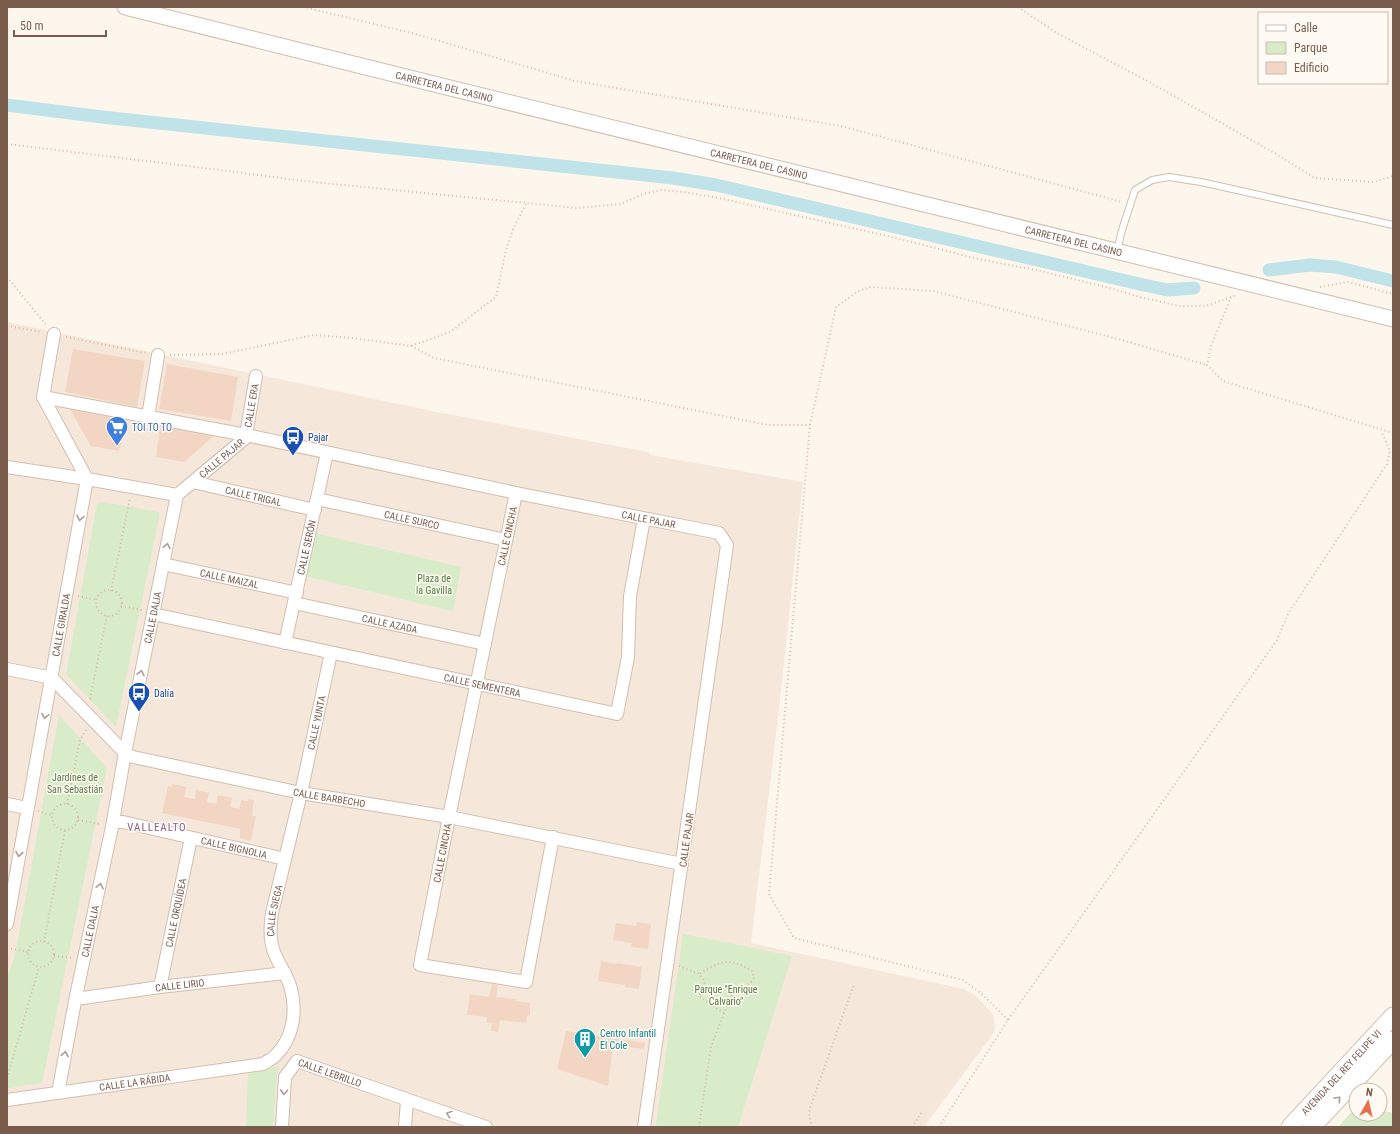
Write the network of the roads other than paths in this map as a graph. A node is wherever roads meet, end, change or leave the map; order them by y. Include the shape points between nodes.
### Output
1 (124, 7) edge
2 (1393, 225) edge
3 (1117, 251) junction
4 (1393, 319) edge
5 (54, 334) road end
6 (158, 355) road end
7 (256, 376) dead end
8 (43, 397) junction
9 (148, 417) junction
10 (248, 435) junction
11 (328, 453) junction
12 (7, 467) edge
13 (87, 479) junction
14 (193, 482) junction
15 (516, 493) junction
16 (176, 495) junction
17 (316, 504) junction
18 (644, 519) junction
19 (506, 540) junction
20 (163, 564) junction
21 (295, 598) junction
22 (154, 613) junction
23 (285, 643) junction
24 (485, 644) junction
25 (331, 653) junction
26 (7, 669) edge
27 (52, 678) junction
28 (476, 684) junction
29 (125, 753) junction
30 (301, 792) junction
31 (7, 804) edge
32 (27, 808) junction
33 (449, 817) junction
34 (113, 822) junction
35 (553, 837) junction
36 (191, 838) junction
37 (285, 859) junction
38 (682, 864) junction
39 (7, 924) edge
40 (284, 973) junction
41 (160, 987) junction
42 (76, 996) junction
43 (1393, 1016) edge
44 (1393, 1040) edge
45 (263, 1064) joint
46 (58, 1093) junction
47 (7, 1100) edge
48 (406, 1100) junction
49 (282, 1127) edge
50 (405, 1127) edge
51 (486, 1127) edge
52 (644, 1127) edge
53 (1290, 1127) edge
54 (1312, 1127) edge

1 - 3 street, CARRETERA DEL CASINO
2 - 3 lane via 1169,177 1152,180 1136,190
3 - 4 street, CARRETERA DEL CASINO
5 - 8 street
6 - 9 street
7 - 10 street, CALLE ERA
8 - 9 street
8 - 13 street
9 - 10 street
10 - 11 street, CALLE PAJAR
10 - 14 street, CALLE PAJAR
11 - 15 street, CALLE PAJAR
11 - 17 street, CALLE SERÓN
12 - 13 street
13 - 16 street
13 -> 27 street, CALLE GIRALDA
14 - 16 street, CALLE PAJAR
14 - 17 street, CALLE TRIGAL
15 - 18 street, CALLE PAJAR
15 - 19 street, CALLE CINCHA
20 -> 16 street, CALLE DALIA
17 - 19 street, CALLE SURCO
17 - 21 street, CALLE SERÓN
18 - 28 street, CALLE SEMENTERA via 630,596 628,657 618,714
18 - 38 street, CALLE PAJAR via 719,533 727,545
19 - 24 street, CALLE CINCHA
20 - 21 street, CALLE MAIZAL
20 - 22 street, CALLE DALIA
21 - 23 street, CALLE SERÓN
21 - 24 street, CALLE AZADA
22 - 23 street, CALLE SEMENTERA
29 -> 22 street, CALLE DALIA
23 - 25 street, CALLE SEMENTERA
24 - 28 street, CALLE CINCHA
25 - 28 street, CALLE SEMENTERA
25 - 30 street, CALLE YUNTA
26 - 27 street
27 - 29 street, CALLE BARBECHO
27 -> 32 street, CALLE GIRALDA
28 - 33 street, CALLE CINCHA
29 - 30 street, CALLE BARBECHO via 133,757
29 - 34 street, CALLE DALIA
30 - 33 street, CALLE BARBECHO
30 - 37 street, CALLE SIEGA
31 - 32 street
32 -> 39 street, CALLE GIRALDA
33 - 35 street, CALLE BARBECHO
33 - 35 street, CALLE CINCHA via 420,965 526,982
34 - 36 street, CALLE BIGNOLIA via 123,822
42 -> 34 street, CALLE DALIA
35 - 38 street, CALLE BARBECHO
36 - 37 street, CALLE BIGNOLIA
36 - 41 street, CALLE ORQUÍDEA
37 - 40 street, CALLE SIEGA via 270,931 274,952
38 - 52 street, CALLE PAJAR
40 - 41 street, CALLE LIRIO
40 - 45 street, CALLE SIEGA via 291,988 294,1022 286,1042 276,1056
41 - 42 street, CALLE LIRIO via 84,998
46 -> 42 street, CALLE DALIA
43 - 53 main road, AVENIDA DEL REY FELIPE VI
54 -> 44 main road, AVENIDA DEL REY FELIPE VI
45 - 46 street, CALLE LA RÁBIDA
46 - 47 street, CALLE LA RÁBIDA
48 -> 49 street, CALLE LEBRILLO via 297,1062 285,1077
48 - 50 street
51 -> 48 street, CALLE LEBRILLO

